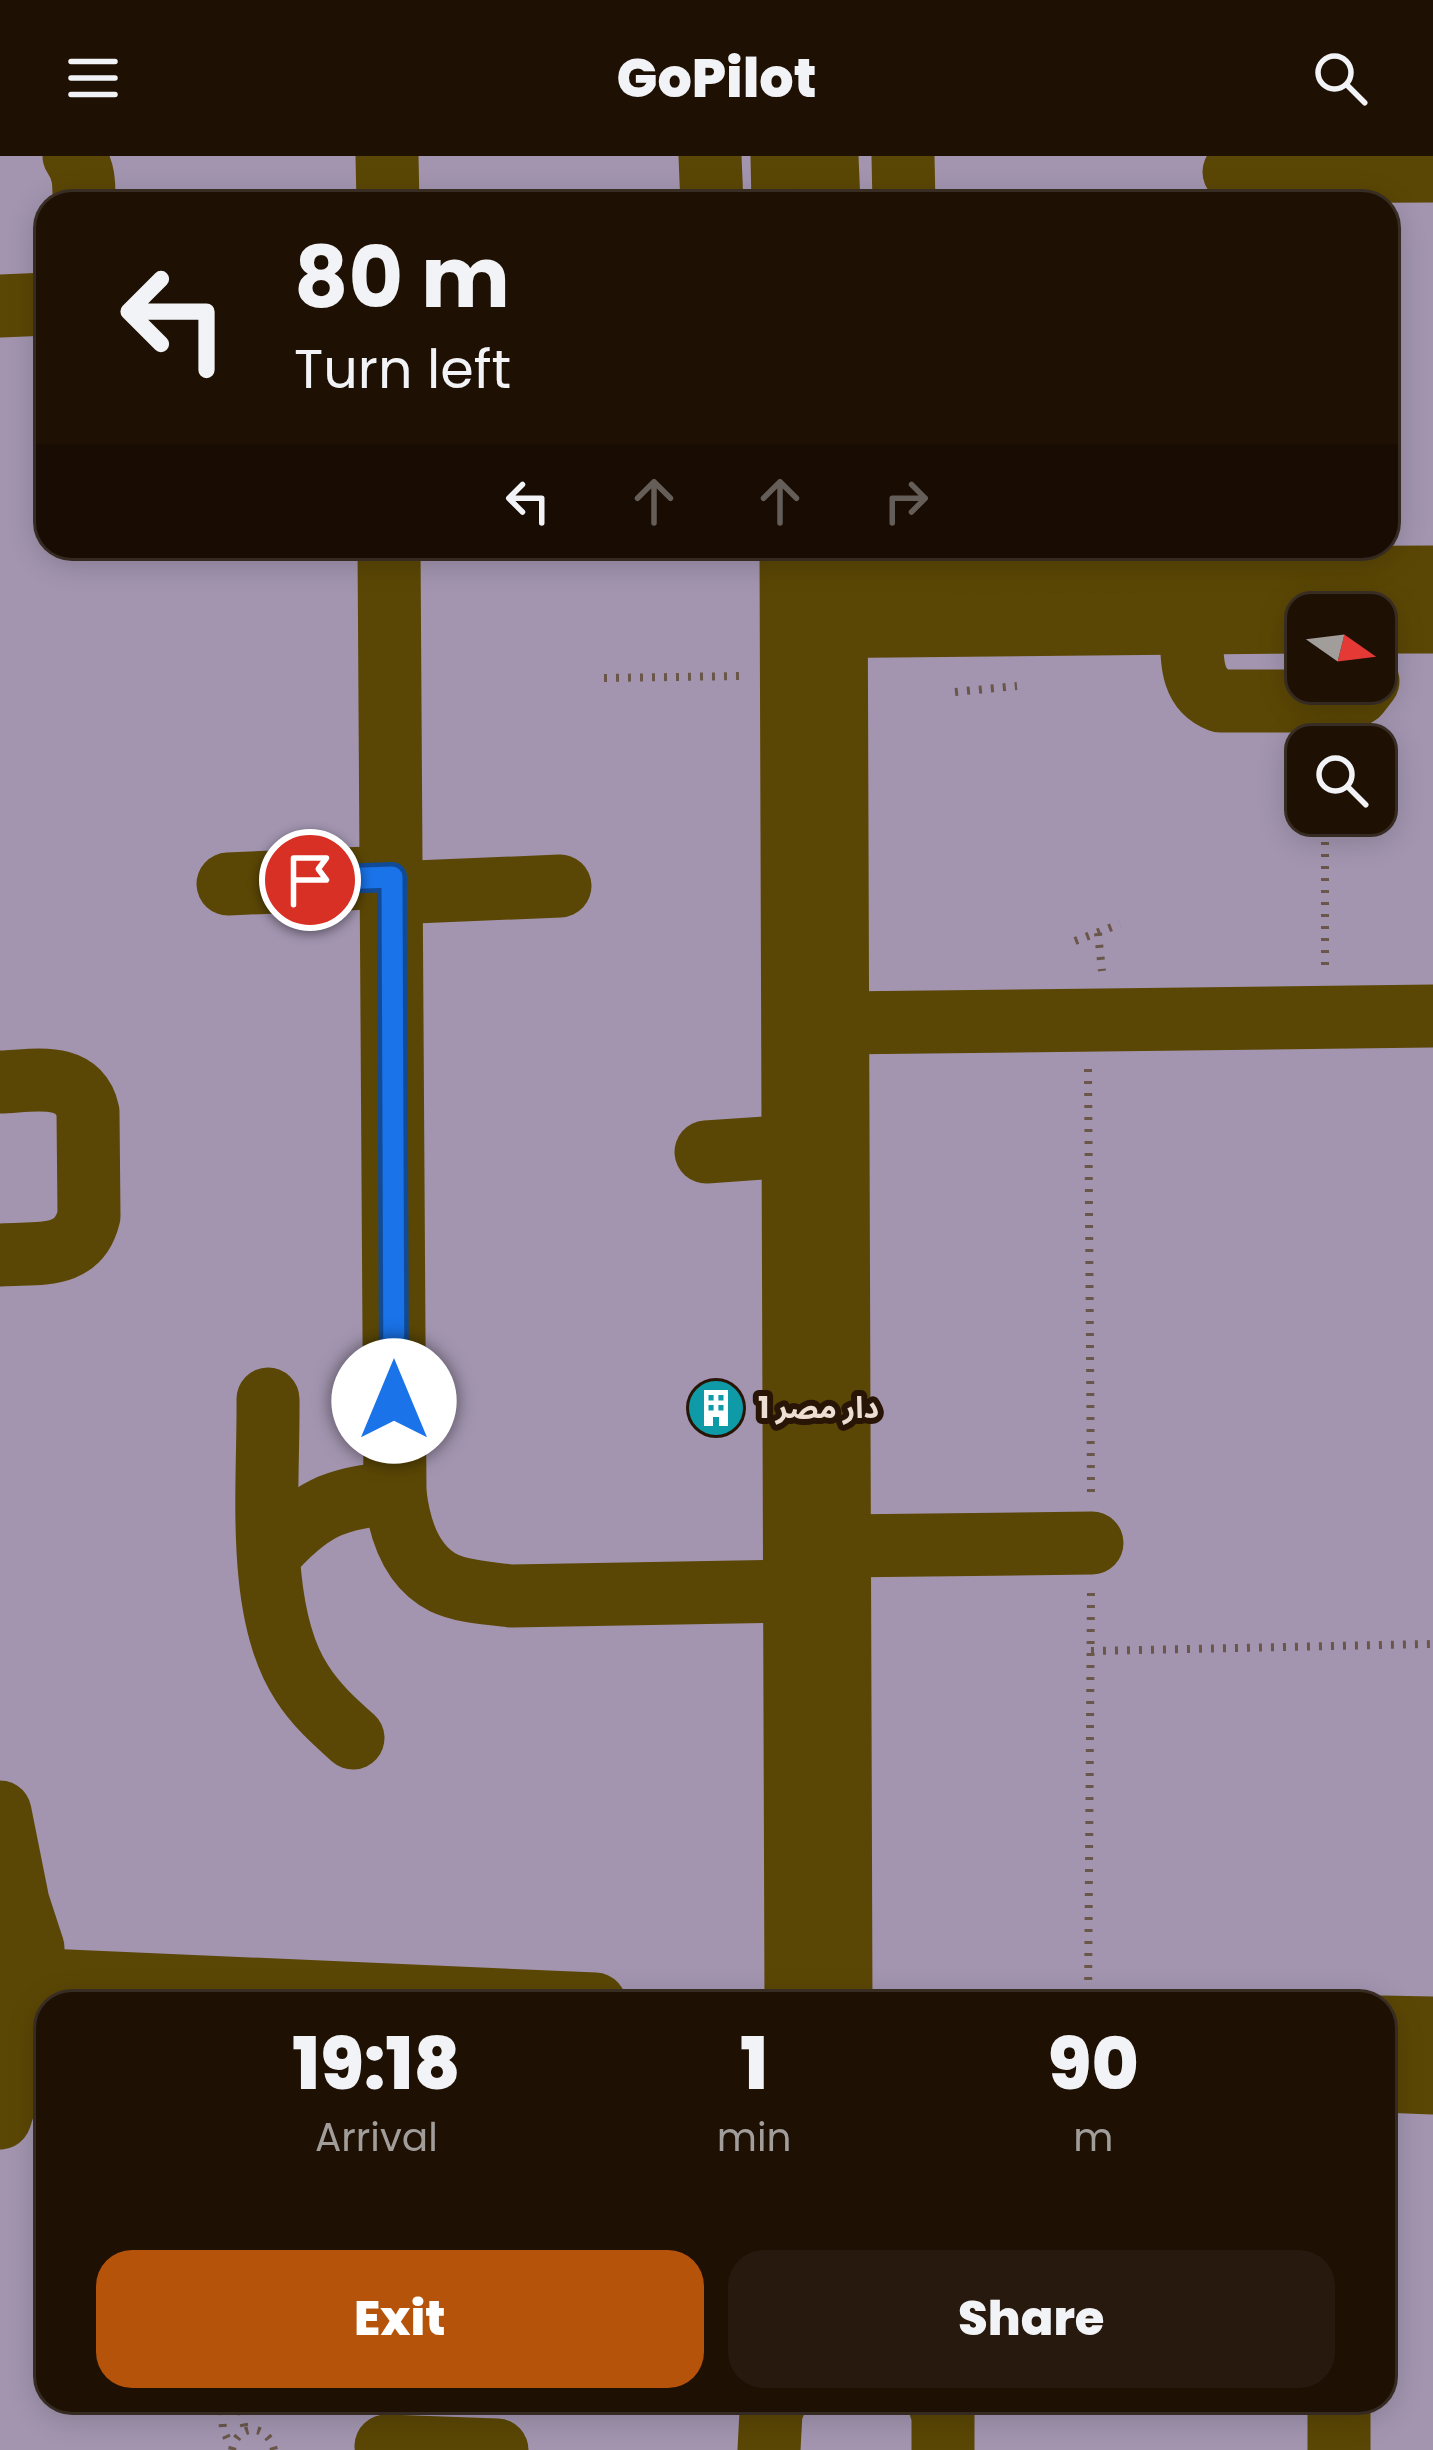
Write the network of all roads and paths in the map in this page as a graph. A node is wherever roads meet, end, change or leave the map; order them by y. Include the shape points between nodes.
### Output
1 (74, 156) edge
2 (387, 156) edge
3 (710, 156) edge
4 (782, 156) edge
5 (827, 156) edge
6 (903, 156) edge
7 (1433, 171) edge
8 (1234, 177) edge
9 (84, 192) edge
10 (388, 192) edge
11 (712, 192) edge
12 (783, 192) edge
13 (828, 192) edge
14 (904, 192) edge
15 (36, 304) edge
16 (0, 306) edge
17 (389, 558) edge
18 (1233, 562) edge
19 (1433, 577) edge
20 (811, 597) edge
21 (1287, 622) edge
22 (1395, 622) edge
23 (1433, 622) edge
24 (1191, 623) junction
25 (604, 678) dead end
26 (1017, 686) dead end
27 (956, 692) dead end
28 (1287, 701) edge
29 (1325, 842) dead end
30 (228, 884) dead end
31 (391, 885) junction
32 (560, 886) dead end
33 (1120, 924) dead end
34 (1075, 941) dead end
35 (1433, 1016) edge
36 (1325, 1017) junction
37 (838, 1023) junction
38 (0, 1082) edge
39 (794, 1146) junction
40 (706, 1152) dead end
41 (0, 1255) edge
42 (268, 1400) dead end
43 (395, 1493) junction
44 (1092, 1543) dead end
45 (840, 1546) junction
46 (269, 1556) junction
47 (796, 1591) junction
48 (1433, 1644) edge
49 (1091, 1651) dead end
50 (352, 1738) dead end
51 (0, 1812) edge
52 (796, 1992) edge
53 (841, 1992) edge
54 (22, 2006) edge
55 (1395, 2027) edge
56 (1433, 2028) edge
57 (1395, 2081) edge
58 (1433, 2083) edge
59 (0, 2118) edge
60 (221, 2412) edge
61 (241, 2412) edge
62 (771, 2412) edge
63 (942, 2412) edge
64 (245, 2430) junction
65 (386, 2432) edge
66 (232, 2449) edge
67 (274, 2450) edge
68 (497, 2450) edge
69 (769, 2450) edge
70 (943, 2450) edge

1 - 9 street
2 - 10 street
3 - 11 street
4 - 12 street
5 - 13 street
6 - 14 street
7 - 8 street
15 - 16 street
17 - 31 street
18 - 19 street
18 - 20 street
20 - 24 street
20 - 25 path
20 - 37 street
20 - 39 street
21 - 24 street
22 - 23 street
24 - 28 street via 1194,674 1207,696
26 - 27 path
29 - 36 path
30 - 31 street
31 - 32 street
31 - 43 street
33 - 34 path
35 - 36 street
36 - 37 street
37 - 45 street
38 - 41 street via 63,1081 85,1098 89,1216 76,1244
39 - 40 street
39 - 47 street
42 - 46 street
43 - 46 street via 324,1507
43 - 47 street via 399,1527 416,1558 442,1582 476,1591
44 - 45 street
45 - 53 street
46 - 50 street via 284,1646 300,1681
47 - 52 street
48 - 49 path
51 - 54 street via 33,1948
54 - 59 street
55 - 56 street
57 - 58 street
60 - 66 path
61 - 64 path
62 - 69 street
63 - 70 street
64 - 66 path
64 - 67 path via 266,2433
65 - 68 street

